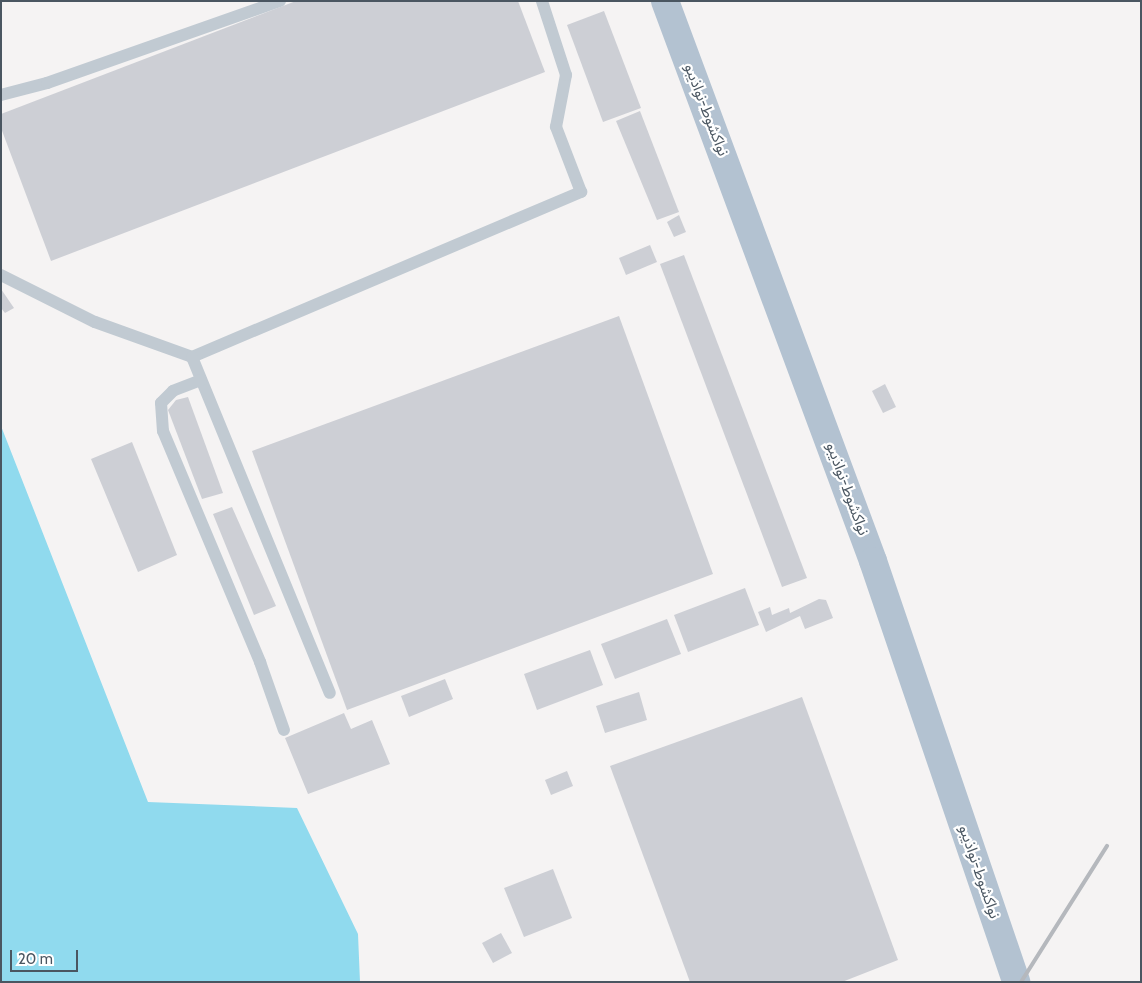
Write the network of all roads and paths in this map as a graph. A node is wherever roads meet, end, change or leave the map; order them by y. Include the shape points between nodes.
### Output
1 (280, 1) edge
2 (542, 1) edge
3 (665, 1) edge
4 (1, 95) edge
5 (1, 275) edge
6 (192, 357) junction
7 (201, 380) junction
8 (330, 693) dead end
9 (284, 730) dead end
10 (1016, 982) edge

1 - 4 lane via 47,83
2 - 6 lane via 566,74 556,127 581,192
3 - 10 main road, نواكشوط-نواذيبو via 873,561
5 - 6 lane via 95,322
6 - 7 lane
7 - 8 lane
7 - 9 lane via 173,391 160,403 162,431 260,662

